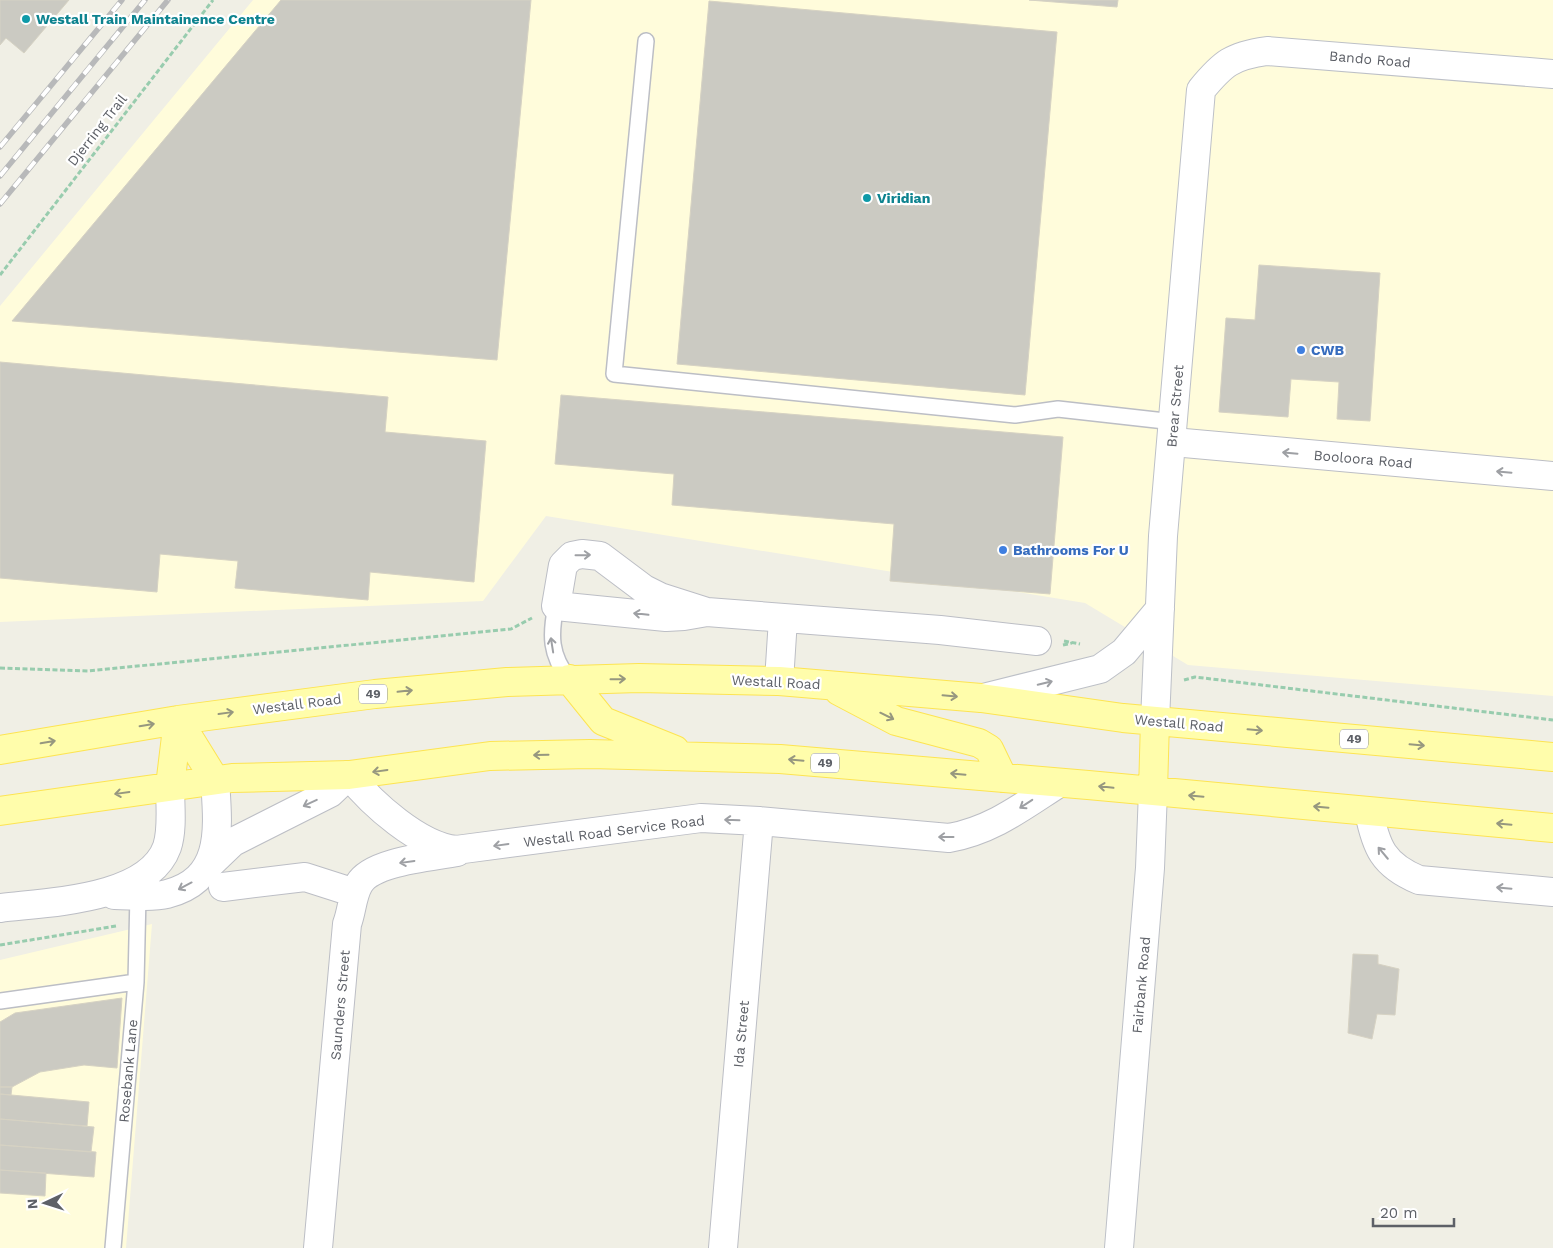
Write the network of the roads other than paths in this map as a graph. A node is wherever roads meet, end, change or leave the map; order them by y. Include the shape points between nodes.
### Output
1 (646, 41) dead end
2 (1553, 74) edge
3 (1200, 90) joint
4 (1173, 432) junction
5 (1553, 476) edge
6 (556, 606) junction
7 (1160, 609) junction
8 (707, 612) junction
9 (783, 619) junction
10 (1037, 641) dead end
11 (569, 679) junction
12 (779, 681) junction
13 (829, 686) junction
14 (981, 698) junction
15 (178, 720) junction
16 (1155, 721) junction
17 (0, 750) edge
18 (690, 756) junction
19 (1553, 757) edge
20 (349, 775) junction
21 (1003, 778) junction
22 (214, 780) junction
23 (1059, 783) junction
24 (170, 786) junction
25 (1153, 791) junction
26 (0, 811) edge
27 (1369, 812) junction
28 (759, 821) junction
29 (1553, 828) edge
30 (472, 849) junction
31 (214, 878) junction
32 (1553, 892) edge
33 (94, 895) junction
34 (138, 895) junction
35 (353, 902) junction
36 (0, 908) edge
37 (136, 982) junction
38 (0, 1001) edge
39 (113, 1248) edge
40 (318, 1248) edge
41 (723, 1248) edge
42 (1119, 1248) edge

1 - 4 lane via 614,374 1015,415 1058,409
2 - 3 street, Bando Road via 1267,51 1244,54 1219,68
3 - 4 street, Brear Street
5 -> 4 street, Booloora Road
4 - 7 street, Brear Street
8 -> 6 street via 666,617
6 -> 8 street via 563,565 572,556 582,554 600,556 636,584 660,597
11 -> 6 lane via 556,661 551,644
14 -> 7 street via 1100,669 1124,652
7 - 16 street, Brear Street
8 - 9 street
9 - 10 street via 940,630
9 - 12 street
11 -> 12 main road, Westall Road / 49
15 -> 11 main road, Westall Road / 49 via 374,694
11 - 18 main road via 603,721
12 - 13 main road, Westall Road / 49
13 -> 14 main road, Westall Road / 49
13 -> 21 main road via 896,720 979,743 989,749
14 - 16 main road, Westall Road / 49
17 -> 15 main road, Westall Road / 49
15 - 22 main road
15 - 24 main road
16 -> 19 main road, Westall Road / 49
16 - 25 main road, Fairbank Road
18 -> 20 main road, 49 via 490,756
21 -> 18 main road, 49 via 780,759
20 - 22 main road, 49
20 - 30 street, Westall Road Service Road via 377,804 422,839 443,848
20 -> 31 street via 330,793 233,842
21 - 23 main road, 49
22 - 24 main road, 49
22 - 31 street via 218,836 213,856
25 -> 23 main road, 49
23 -> 28 street, Westall Road Service Road via 993,826 949,838
24 -> 26 main road, 49
24 - 33 street via 169,839 161,859 134,882
27 -> 25 main road, 49
25 - 42 street, Fairbank Road via 1150,868
29 -> 27 main road, 49
32 -> 27 street via 1419,880 1406,875 1382,854 1374,840
28 -> 30 street, Westall Road Service Road via 701,818
28 - 41 street, Ida Street
30 -> 35 street, Saunders Street via 382,866 366,876
31 -> 34 street via 194,881 159,895
31 - 35 street via 305,877
33 - 34 street
33 - 36 street
34 - 37 lane, Rosebank Lane
35 - 40 street, Saunders Street via 347,924
37 - 38 lane
37 - 39 lane, Rosebank Lane

